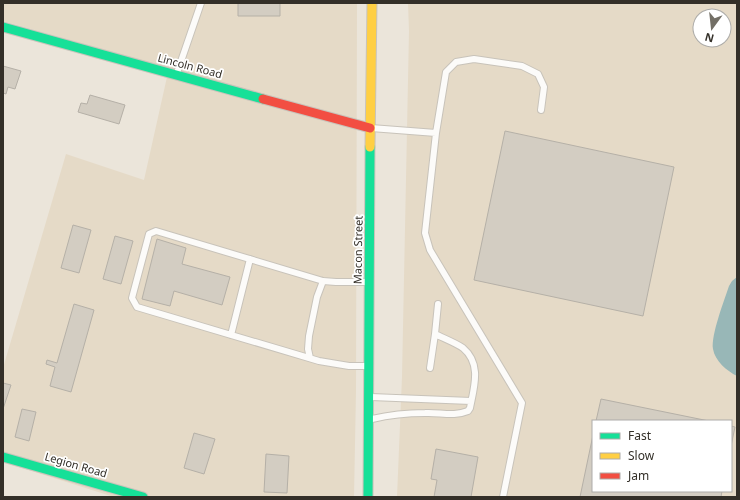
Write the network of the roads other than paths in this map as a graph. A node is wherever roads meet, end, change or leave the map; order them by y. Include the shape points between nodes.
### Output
1 (201, 3) edge
2 (372, 3) edge
3 (3, 27) edge
4 (176, 75) junction
5 (540, 110) dead end
6 (370, 128) junction
7 (436, 133) junction
8 (250, 259) junction
9 (323, 281) junction
10 (370, 282) junction
11 (438, 304) dead end
12 (435, 334) junction
13 (231, 335) junction
14 (310, 358) junction
15 (369, 366) junction
16 (430, 368) dead end
17 (368, 397) junction
18 (471, 401) junction
19 (368, 419) junction
20 (3, 457) edge
21 (143, 497) edge
22 (368, 497) edge
23 (503, 497) edge

1 - 4 lane
2 - 6 street, Macon Street
3 - 4 street, Lincoln Road
4 - 6 street, Lincoln Road
5 - 7 lane via 544,87 538,74 522,66 474,60 456,62 446,72
6 - 7 lane
6 - 10 street, Macon Street
7 - 23 lane via 425,234 430,250 522,403
8 - 9 lane
8 - 13 lane
8 - 13 lane via 156,231 149,234 132,298 137,307
9 - 10 lane
9 - 14 lane via 309,336
10 - 15 street, Macon Street
11 - 12 lane
12 - 16 lane
12 - 18 lane via 462,348 473,361 476,370
13 - 14 lane
14 - 15 lane via 349,366
15 - 17 street, Macon Street
17 - 18 lane
17 - 19 street, Macon Street
18 - 19 lane via 468,411 458,414 426,413
19 - 22 street, Macon Street
20 - 21 street, Legion Road

